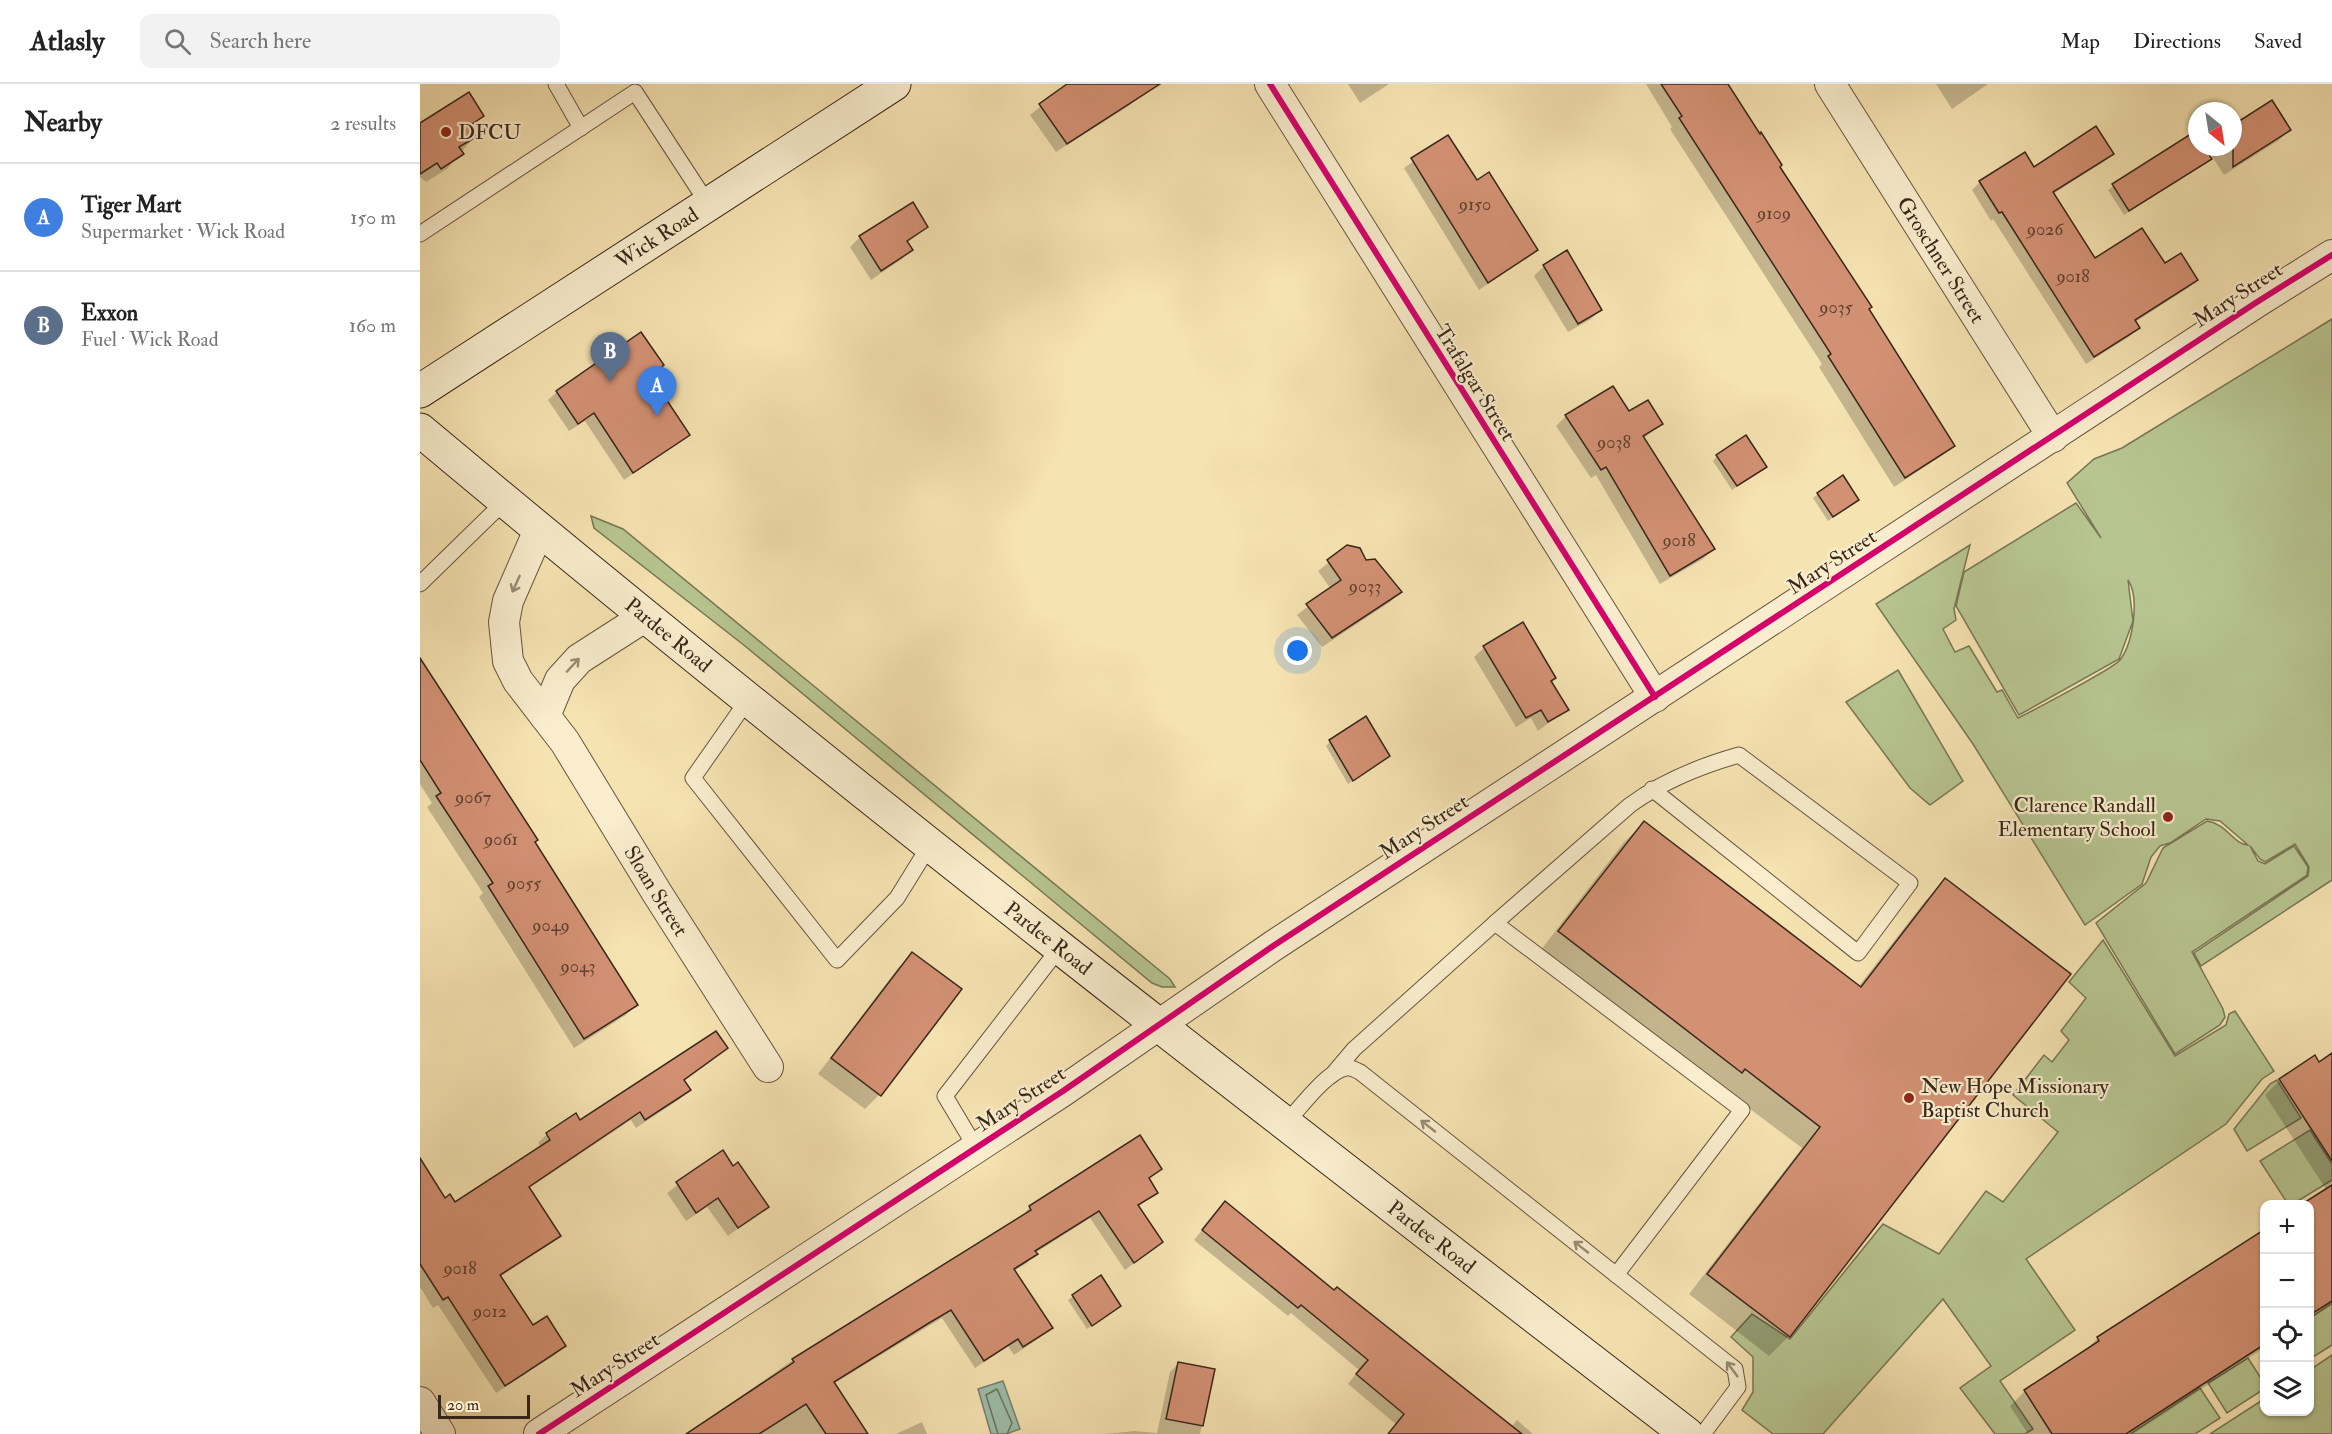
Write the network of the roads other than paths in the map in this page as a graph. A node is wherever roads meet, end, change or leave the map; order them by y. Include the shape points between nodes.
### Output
1 (556, 84) edge
2 (894, 84) edge
3 (1270, 84) edge
4 (1830, 84) edge
5 (640, 88) edge
6 (581, 128) junction
7 (708, 204) junction
8 (420, 234) edge
9 (2332, 255) edge
10 (420, 391) edge
11 (420, 430) edge
12 (2053, 437) junction
13 (505, 501) junction
14 (539, 530) junction
15 (420, 584) edge
16 (646, 616) junction
17 (1655, 697) junction
18 (749, 698) junction
19 (545, 716) junction
20 (1652, 789) junction
21 (931, 843) junction
22 (1495, 923) junction
23 (1061, 946) junction
24 (1160, 1024) junction
25 (768, 1067) dead end
26 (1332, 1075) junction
27 (1286, 1123) junction
28 (975, 1148) junction
29 (1616, 1275) junction
30 (420, 1402) edge
31 (440, 1434) edge
32 (539, 1434) edge
33 (1687, 1434) edge
34 (1703, 1434) edge

1 - 6 lane
2 - 7 main road, Wick Road
3 - 17 street, Trafalgar Street
4 - 12 street, Groschner Street
5 - 6 lane
5 - 7 lane
6 - 8 lane
7 - 10 main road, Wick Road
9 - 12 street, Mary Street
11 - 13 main road, Pardee Road
12 - 17 street, Mary Street
13 - 14 main road, Pardee Road
13 - 15 lane
14 - 16 main road, Pardee Road
14 -> 19 street, Sloan Street via 508,601 504,645 518,681
16 - 18 main road, Pardee Road
19 -> 16 street via 560,680 579,659
17 - 24 street, Mary Street
18 - 21 main road, Pardee Road
18 - 21 lane via 693,778 837,960 897,897
19 - 25 street, Sloan Street
20 - 20 lane via 1712,762 1739,755 1910,883 1858,953
20 - 22 lane
21 - 23 main road, Pardee Road
22 - 26 lane via 1354,1048
22 - 29 lane via 1742,1110
23 - 24 main road, Pardee Road
23 - 28 lane via 945,1096
24 - 27 main road, Pardee Road
24 - 28 street, Mary Street
26 - 27 lane
29 -> 26 lane via 1359,1072 1345,1068
27 - 33 main road, Pardee Road
28 - 32 street, Mary Street
34 -> 29 lane via 1738,1387 1735,1369
30 - 31 street

